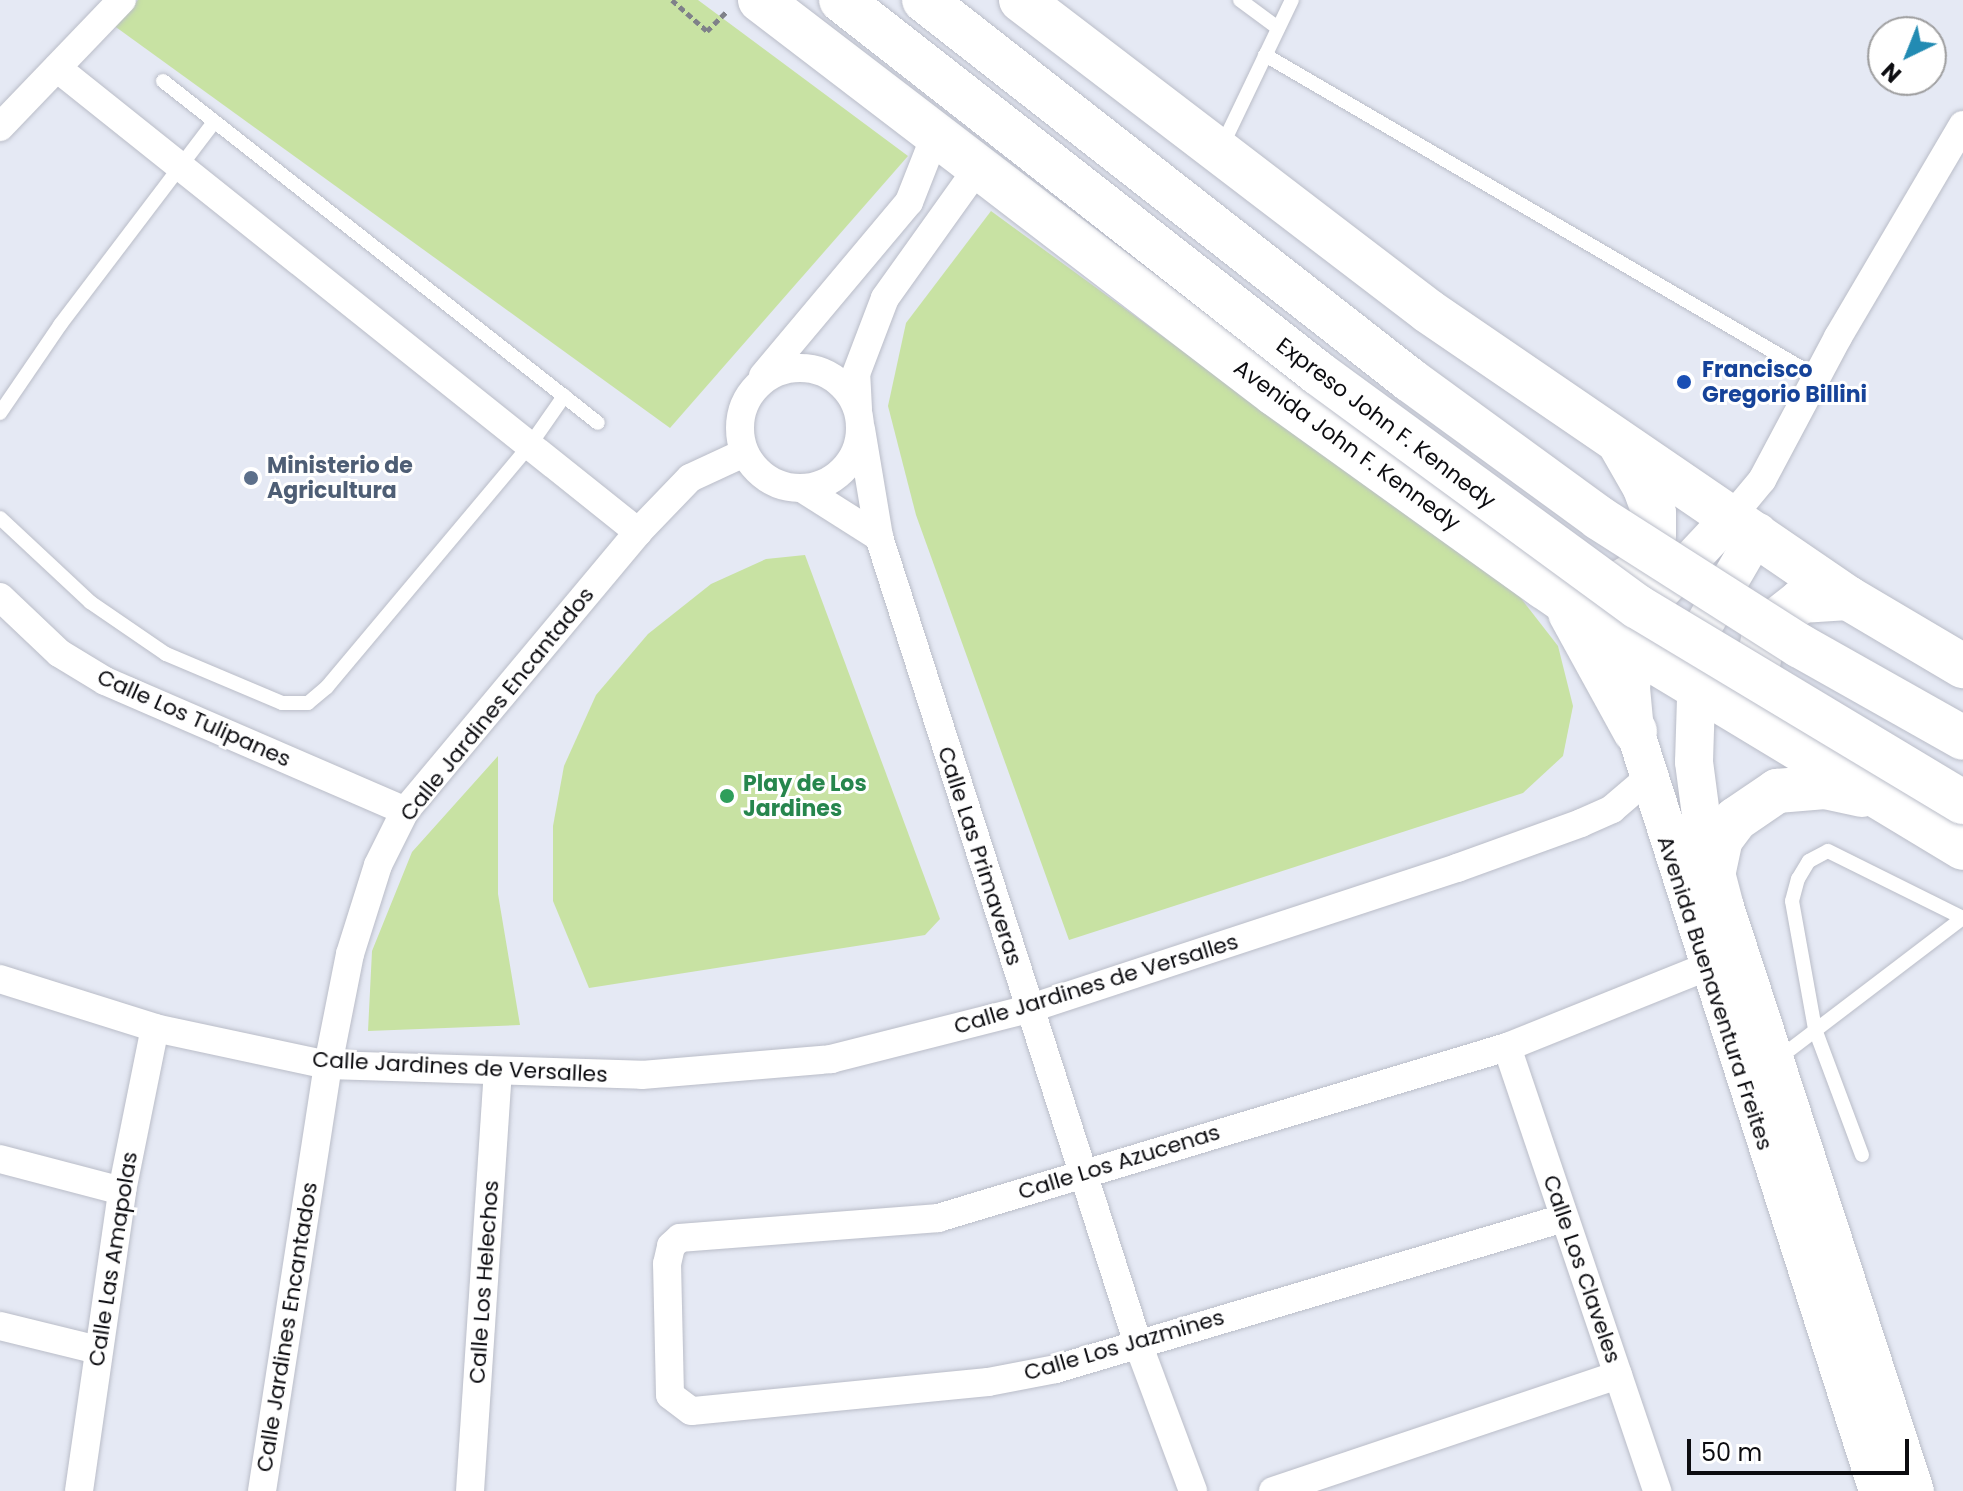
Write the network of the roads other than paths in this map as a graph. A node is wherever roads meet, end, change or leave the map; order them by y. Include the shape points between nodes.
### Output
1 (122, 0) edge
2 (760, 0) edge
3 (841, 0) edge
4 (924, 0) edge
5 (1021, 0) edge
6 (1240, 0) edge
7 (1292, 0) edge
8 (1278, 28) junction
9 (1265, 55) junction
10 (57, 68) junction
11 (163, 81) dead end
12 (214, 122) junction
13 (1963, 125) edge
14 (0, 127) edge
15 (935, 136) junction
16 (1221, 149) junction
17 (178, 166) junction
18 (977, 169) junction
19 (1817, 377) junction
20 (755, 386) junction
21 (564, 396) junction
22 (0, 413) edge
23 (859, 419) junction
24 (598, 423) dead end
25 (1620, 443) junction
26 (530, 445) junction
27 (744, 453) junction
28 (803, 489) junction
29 (0, 518) edge
30 (1745, 524) junction
31 (638, 532) junction
32 (879, 537) junction
33 (1552, 592) junction
34 (0, 597) edge
35 (1848, 598) junction
36 (1635, 650) junction
37 (1963, 666) edge
38 (1697, 687) junction
39 (1635, 731) junction
40 (1771, 731) junction
41 (1963, 738) edge
42 (1647, 779) junction
43 (1881, 798) junction
44 (1963, 802) edge
45 (405, 811) junction
46 (1963, 848) edge
47 (1714, 871) junction
48 (1963, 918) edge
49 (1706, 967) junction
50 (0, 979) edge
51 (1028, 1009) junction
52 (155, 1028) junction
53 (1815, 1029) junction
54 (1507, 1047) junction
55 (1775, 1061) junction
56 (328, 1065) junction
57 (498, 1073) junction
58 (1862, 1155) dead end
59 (0, 1159) edge
60 (1082, 1172) junction
61 (122, 1191) junction
62 (1564, 1218) junction
63 (0, 1326) edge
64 (1137, 1341) junction
65 (98, 1350) junction
66 (1618, 1375) junction
67 (675, 1403) joint
68 (79, 1491) edge
69 (262, 1491) edge
70 (470, 1491) edge
71 (1193, 1491) edge
72 (1273, 1491) edge
73 (1657, 1491) edge
74 (1878, 1491) edge
75 (1915, 1491) edge

1 - 10 street
2 - 15 main road, Avenida John F. Kennedy
3 - 44 main road, Expreso John F. Kennedy, bridge via 1318,373 1638,607
4 - 41 main road, bridge via 1410,380 1599,518 1800,646
5 - 16 main road
6 - 8 lane
7 - 8 lane
8 - 9 lane
9 - 16 lane
9 - 19 lane
10 - 14 street
10 - 17 street
11 - 12 lane
12 - 17 lane
12 - 21 lane
13 - 19 street
15 - 18 main road, Avenida John F. Kennedy
15 - 20 street via 909,202
16 - 25 main road via 1428,311
17 - 22 lane
17 - 26 street
18 - 23 street, Calle Las Primaveras via 885,298 856,374
18 - 33 main road, Avenida John F. Kennedy via 1275,394
19 - 30 street via 1762,480
20 - 23 street via 782,370 813,369 848,391
20 - 27 street via 739,417
21 - 24 lane
21 - 26 lane
23 - 28 street via 858,447 837,477
23 - 32 street, Calle Las Primaveras
25 - 30 main road
25 - 33 main road via 1654,513 1647,557 1636,574 1603,592
26 - 29 lane via 308,703 282,703 166,654 90,602
26 - 31 street
27 - 28 street via 768,480
27 - 31 street, Calle Jardines Encantados via 690,478
28 - 32 street
30 - 35 main road
30 - 36 main road, Avenida Buenaventura Freites via 1654,599
30 - 38 main road, Avenida Buenaventura Freites via 1698,635
31 - 45 street, Calle Jardines Encantados
32 - 51 street, Calle Las Primaveras
33 - 36 main road, Avenida John F. Kennedy
33 - 39 main road via 1595,650
34 - 45 street, Calle Los Tulipanes via 59,653 105,681
35 - 37 main road
35 - 40 main road via 1801,601 1786,610 1763,640 1757,687
36 - 38 main road, Avenida John F. Kennedy
36 - 39 main road, Avenida Buenaventura Freites
38 - 40 main road, Avenida John F. Kennedy
38 - 47 main road, Avenida Buenaventura Freites via 1694,762
39 - 42 main road, Avenida Buenaventura Freites
40 - 43 main road, Avenida John F. Kennedy
42 - 49 main road, Avenida Buenaventura Freites
42 - 51 street, Calle Jardines de Versalles via 1612,809 1581,823
43 - 46 main road, Avenida John F. Kennedy
43 - 47 main road via 1825,787 1777,791 1736,819 1721,839
45 - 56 street, Calle Jardines Encantados via 378,865 350,954
47 - 55 main road, Avenida Buenaventura Freites
48 - 53 lane
48 - 53 lane via 1828,851 1809,861 1792,901
49 - 54 street, Calle Los Azucenas
49 - 74 main road, Avenida Buenaventura Freites
50 - 52 street, Calle Jardines de Versalles
51 - 57 street, Calle Jardines de Versalles via 831,1059 642,1075
51 - 60 street, Calle Las Primaveras
52 - 56 street, Calle Jardines de Versalles
52 - 61 street, Calle Las Amapolas
53 - 55 lane
53 - 58 lane
54 - 60 street, Calle Los Azucenas
54 - 62 street, Calle Los Claveles
55 - 75 main road, Avenida Buenaventura Freites
56 - 57 street, Calle Jardines de Versalles
56 - 69 street, Calle Jardines Encantados
57 - 70 street, Calle Los Helechos
59 - 61 street
60 - 64 street, Calle Las Primaveras
60 - 67 street, Calle Los Azucenas via 938,1218 680,1238 671,1246 667,1264 670,1395
61 - 65 street, Calle Las Amapolas
62 - 64 street, Calle Los Jazmines
62 - 66 street, Calle Los Claveles
63 - 65 street
64 - 67 street, Calle Los Jazmines via 1056,1369 988,1382 691,1411
64 - 71 street, Calle Las Primaveras
65 - 68 street, Calle Las Amapolas
66 - 72 street
66 - 73 street, Calle Los Claveles

